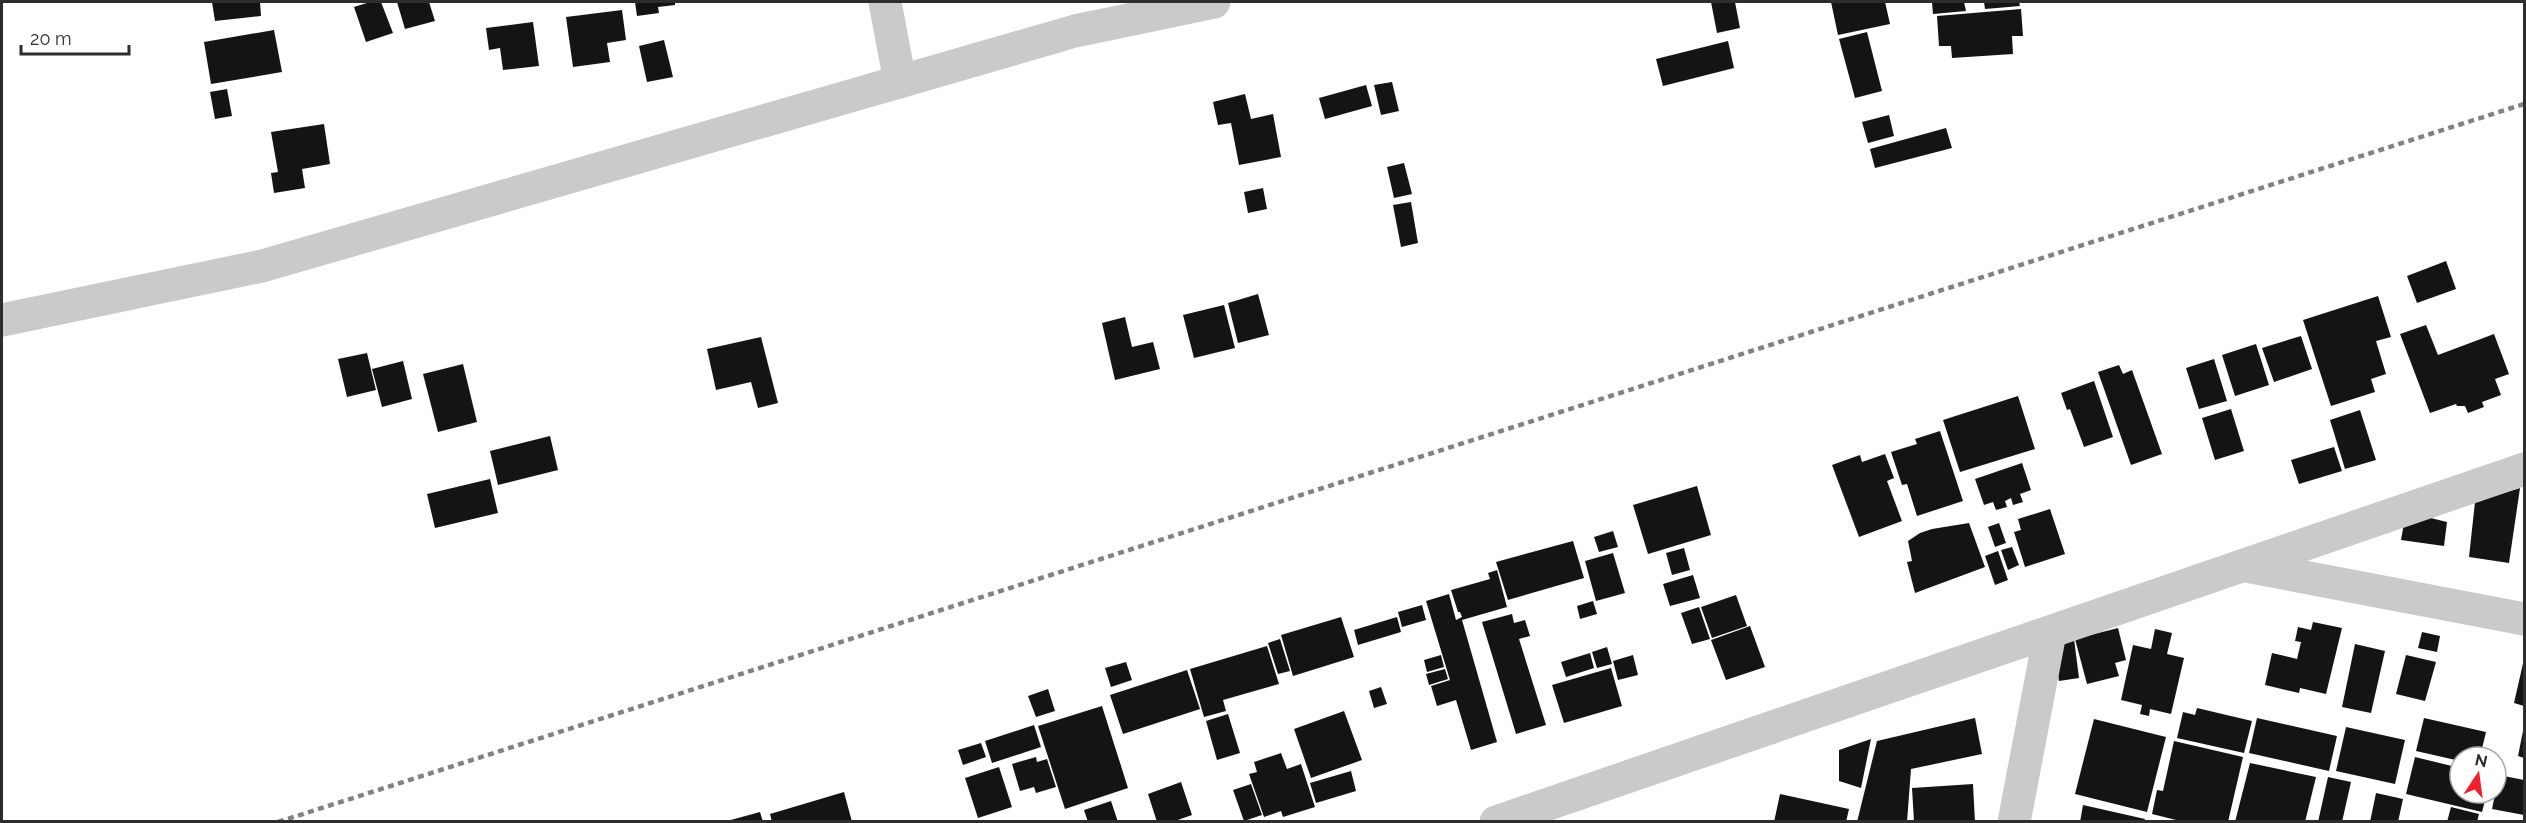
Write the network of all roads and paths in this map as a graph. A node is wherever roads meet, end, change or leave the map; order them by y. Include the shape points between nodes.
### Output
1 (885, 2) edge
2 (1214, 2) edge
3 (900, 82) junction
4 (2, 320) edge
5 (2524, 469) edge
6 (2245, 565) junction
7 (2524, 619) edge
8 (2050, 633) junction
9 (1496, 822) edge
10 (2014, 822) edge

1 - 3 street
2 - 3 street via 1075,31
3 - 4 street via 262,266
5 - 6 street
6 - 7 street
6 - 8 street
8 - 9 street
8 - 10 street

